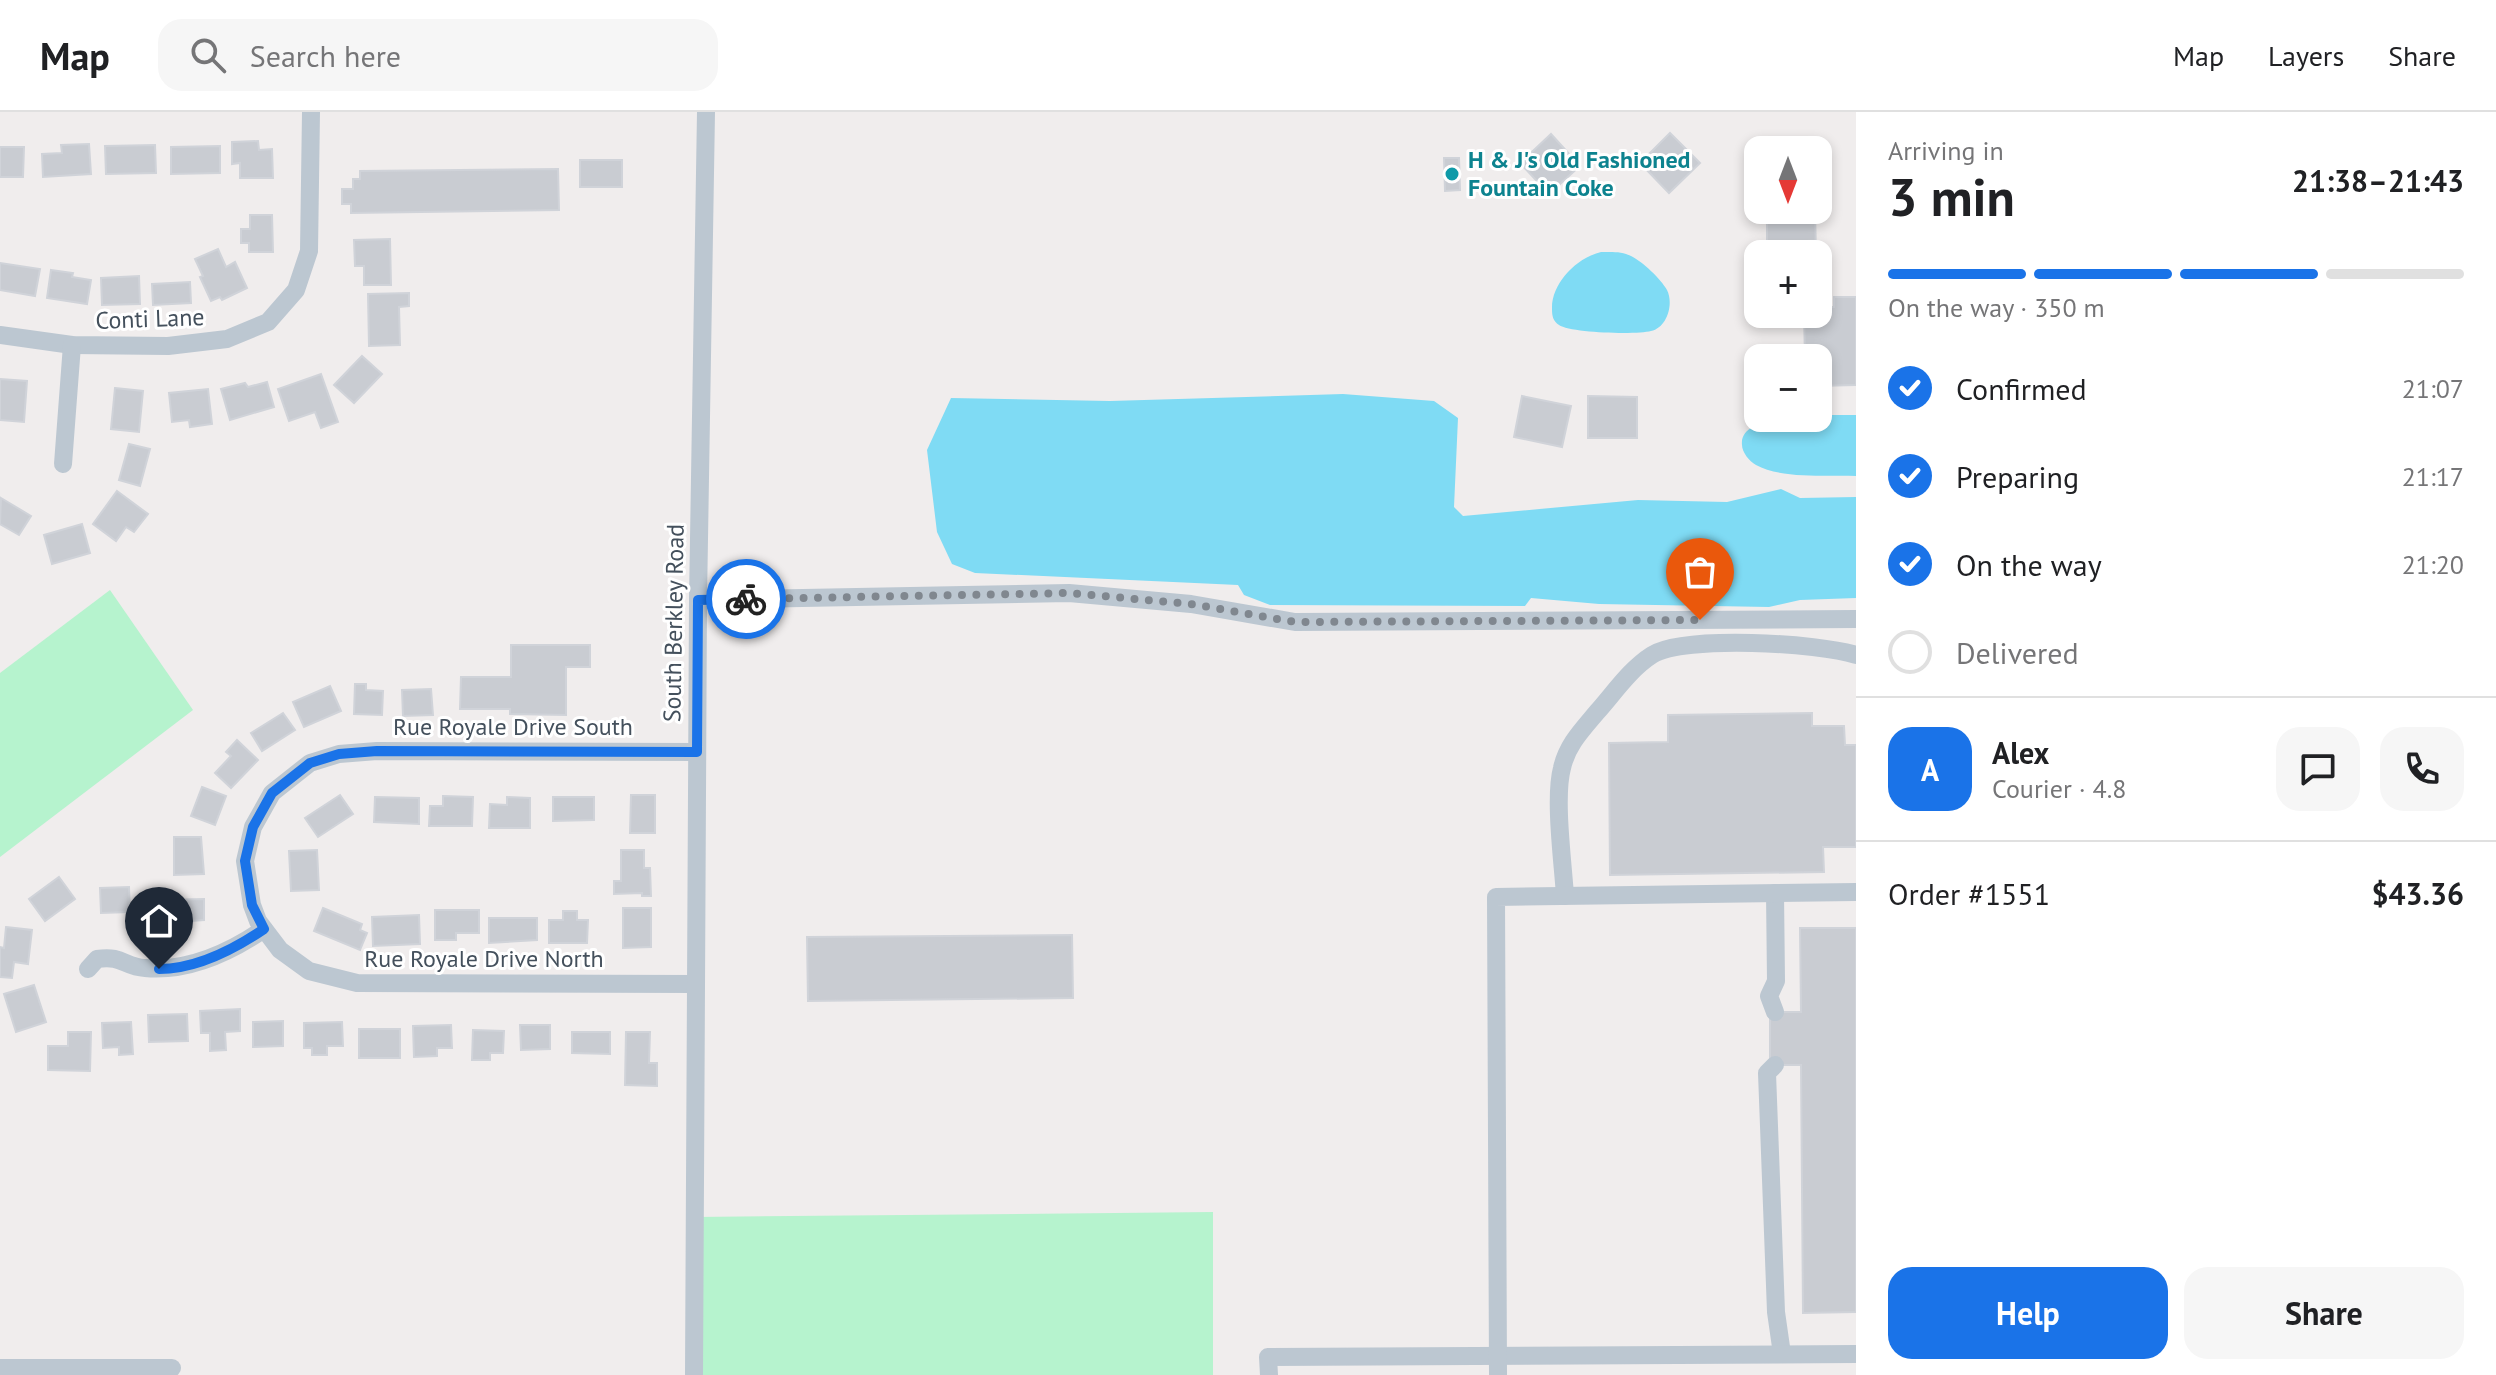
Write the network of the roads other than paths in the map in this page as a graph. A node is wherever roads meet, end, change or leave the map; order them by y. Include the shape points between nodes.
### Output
1 (311, 112) edge
2 (706, 112) edge
3 (0, 335) edge
4 (72, 345) junction
5 (63, 464) dead end
6 (698, 600) junction
7 (1856, 619) edge
8 (1856, 655) edge
9 (697, 752) junction
10 (245, 861) joint
11 (1856, 892) edge
12 (1775, 893) junction
13 (1565, 896) junction
14 (264, 929) junction
15 (88, 969) dead end
16 (696, 984) junction
17 (1775, 1012) dead end
18 (1775, 1065) dead end
19 (1498, 1354) junction
20 (1782, 1354) junction
21 (1856, 1354) edge
22 (0, 1368) edge
23 (172, 1368) dead end
24 (694, 1375) edge
25 (1269, 1375) edge
26 (1498, 1375) edge

1 - 4 street, Conti Lane via 309,251 296,290 268,322 227,339 168,346
2 - 6 street, South Berkley Road
3 - 4 street, Conti Lane
4 - 5 street
6 - 7 street via 1069,593 1191,604 1295,622
6 - 9 street, South Berkley Road
8 - 13 street via 1796,644 1686,645 1653,654 1631,672 1571,744 1561,770
9 - 10 street, Rue Royale Drive South via 339,754 310,763 272,793 253,827
9 - 16 street, South Berkley Road
10 - 14 street, Rue Royale Drive North via 252,905
11 - 12 street
12 - 13 street
12 - 17 street via 1776,981 1769,996
13 - 19 street via 1496,897
14 - 15 street via 242,944 176,969 142,968 113,956 97,959
14 - 16 street, Rue Royale Drive North via 280,950 309,971 357,983
16 - 24 street, South Berkley Road
18 - 20 street via 1767,1073
19 - 20 street
19 - 25 street via 1268,1357
19 - 26 street
20 - 21 street
22 - 23 street

